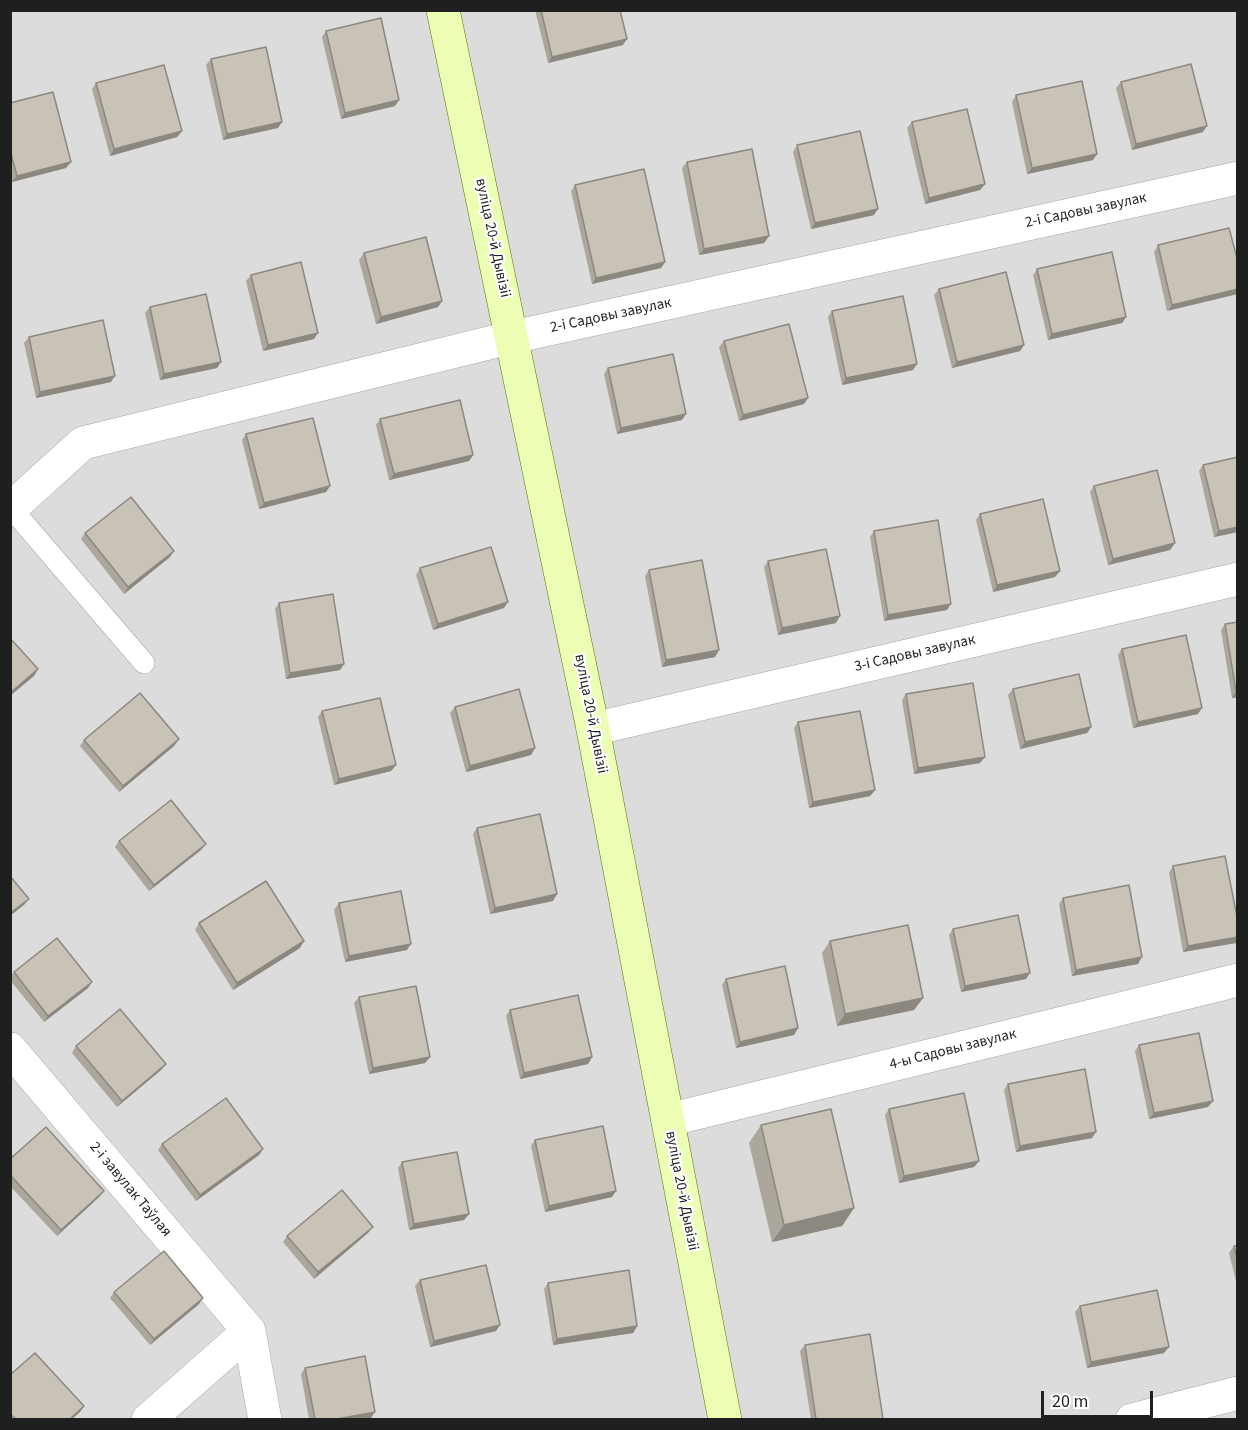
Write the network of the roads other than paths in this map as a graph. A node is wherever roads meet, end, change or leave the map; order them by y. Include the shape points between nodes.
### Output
1 (443, 10) edge
2 (1238, 178) edge
3 (513, 337) junction
4 (11, 508) edge
5 (1238, 579) edge
6 (144, 663) dead end
7 (593, 729) junction
8 (1238, 981) edge
9 (15, 1065) edge
10 (668, 1120) junction
11 (249, 1331) junction
12 (1238, 1393) edge
13 (148, 1419) edge
14 (265, 1419) edge
15 (725, 1419) edge
16 (1132, 1419) edge

1 - 3 street, вуліца 20-й Дывізіі
2 - 3 street, 2-і Садовы завулак
3 - 4 street, 2-і Садовы завулак via 83,442
3 - 7 street, вуліца 20-й Дывізіі
4 - 6 lane
5 - 7 street, 3-і Садовы завулак
7 - 10 street, вуліца 20-й Дывізіі
8 - 10 street, 4-ы Садовы завулак
9 - 11 street, 2-і завулак Таўлая
10 - 15 street, вуліца 20-й Дывізіі
11 - 13 street
11 - 14 street, 2-і завулак Таўлая
12 - 16 street

